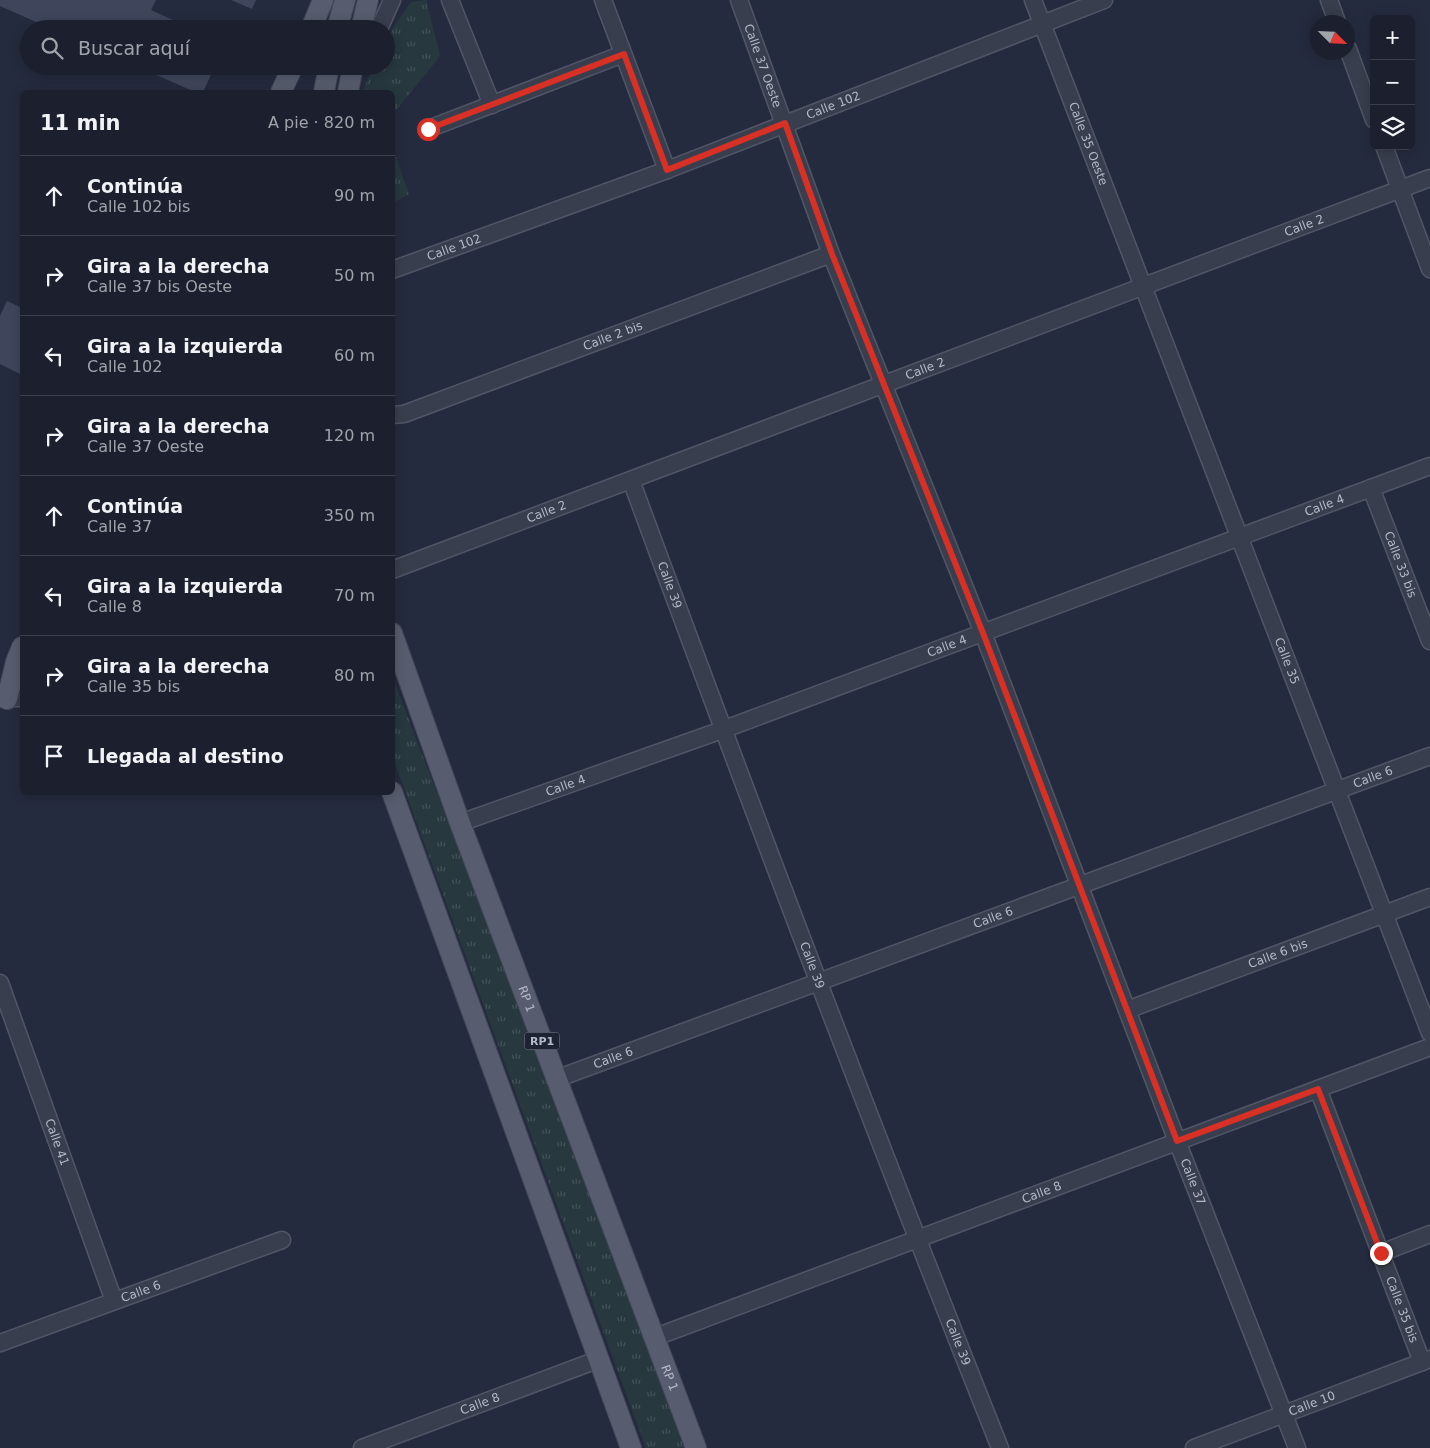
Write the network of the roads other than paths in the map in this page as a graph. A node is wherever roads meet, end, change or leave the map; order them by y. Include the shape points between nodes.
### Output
1 (323, 0) edge
2 (345, 0) edge
3 (368, 0) edge
4 (392, 0) edge
5 (450, 0) edge
6 (603, 0) edge
7 (739, 0) edge
8 (1033, 0) edge
9 (1104, 0) edge
10 (1329, 0) edge
11 (1335, 15) edge
12 (315, 20) edge
13 (339, 20) edge
14 (363, 20) edge
15 (383, 20) edge
16 (1042, 24) junction
17 (624, 54) junction
18 (1352, 60) edge
19 (289, 75) edge
20 (327, 75) edge
21 (351, 75) edge
22 (359, 75) edge
23 (282, 90) edge
24 (324, 90) edge
25 (348, 90) edge
26 (353, 90) edge
27 (492, 105) junction
28 (1370, 109) edge
29 (785, 123) junction
30 (428, 129) dead end
31 (1385, 150) edge
32 (667, 170) junction
33 (1430, 178) edge
34 (1400, 190) junction
35 (832, 254) junction
36 (395, 269) edge
37 (1430, 269) edge
38 (1142, 287) junction
39 (883, 385) junction
40 (395, 415) edge
41 (1430, 466) edge
42 (630, 480) junction
43 (1371, 488) junction
44 (1237, 536) junction
45 (395, 569) edge
46 (983, 633) junction
47 (395, 641) edge
48 (1430, 641) edge
49 (20, 652) edge
50 (7, 702) edge
51 (722, 730) junction
52 (1430, 756) edge
53 (1338, 791) junction
54 (393, 795) edge
55 (460, 823) junction
56 (1078, 885) junction
57 (1430, 897) edge
58 (1384, 914) junction
59 (0, 983) edge
60 (819, 983) junction
61 (1127, 1010) junction
62 (1430, 1033) edge
63 (1430, 1047) edge
64 (556, 1079) junction
65 (1318, 1089) junction
66 (1177, 1141) junction
67 (1430, 1234) edge
68 (282, 1240) dead end
69 (917, 1240) junction
70 (1381, 1253) junction
71 (114, 1302) junction
72 (653, 1338) junction
73 (0, 1343) edge
74 (598, 1360) junction
75 (1426, 1360) edge
76 (1284, 1414) junction
77 (362, 1448) edge
78 (631, 1448) edge
79 (696, 1448) edge
80 (1000, 1448) edge
81 (1194, 1448) edge
82 (1297, 1448) edge

1 - 12 main road
2 - 13 main road
3 - 14 main road
4 - 15 street
5 - 27 street
6 - 17 street
7 - 29 street, Calle 37 Oeste
8 - 16 street, Calle 35 Oeste
9 - 16 street, Calle 102
10 - 11 street
16 - 29 street, Calle 102
16 - 38 street, Calle 35 Oeste
17 - 27 street
17 - 32 street
18 - 28 street
19 - 23 main road
20 - 24 main road
21 - 25 main road
22 - 26 street
27 - 30 street
29 - 32 street, Calle 102
29 - 35 street, Calle 37 Oeste
31 - 34 street
32 - 36 street, Calle 102
33 - 34 street, Calle 2
34 - 37 street
34 - 38 street, Calle 2
35 - 39 street, Calle 37 Oeste
35 - 40 street, Calle 2 bis
38 - 39 street, Calle 2
38 - 44 street, Calle 35
39 - 42 street, Calle 2
39 - 46 street, Calle 37
41 - 43 street, Calle 4
42 - 45 street, Calle 2
42 - 51 street, Calle 39
43 - 44 street, Calle 4
43 - 48 street, Calle 33 bis
44 - 46 street, Calle 4
44 - 53 street, Calle 35
46 - 51 street, Calle 4
46 - 56 street, Calle 37
47 - 55 main road, RP 1 / RP1
49 - 50 main road
51 - 55 street, Calle 4
51 - 60 street, Calle 39
52 - 53 street, Calle 6
53 - 56 street, Calle 6
53 - 58 street, Calle 35
54 - 74 main road
55 - 64 main road, RP 1 / RP1
56 - 60 street, Calle 6
56 - 61 street, Calle 37
57 - 58 street, Calle 6 bis
58 - 61 street, Calle 6 bis
58 - 62 street, Calle 35
59 - 71 street, Calle 41
60 - 64 street, Calle 6
60 - 69 street, Calle 39
61 - 66 street, Calle 37
63 - 65 street, Calle 8
64 - 72 main road, RP 1 / RP1
65 - 66 street, Calle 8
65 - 70 street, Calle 35 bis
66 - 69 street, Calle 8
66 - 76 street, Calle 37
67 - 70 street
68 - 71 street, Calle 6
69 - 72 street, Calle 8
69 - 80 street, Calle 39
70 - 75 street, Calle 35 bis
71 - 73 street, Calle 6
72 - 79 main road, RP 1 / RP1
74 - 77 street, Calle 8
74 - 78 main road
75 - 76 street, Calle 10
76 - 81 street, Calle 10
76 - 82 street, Calle 37

